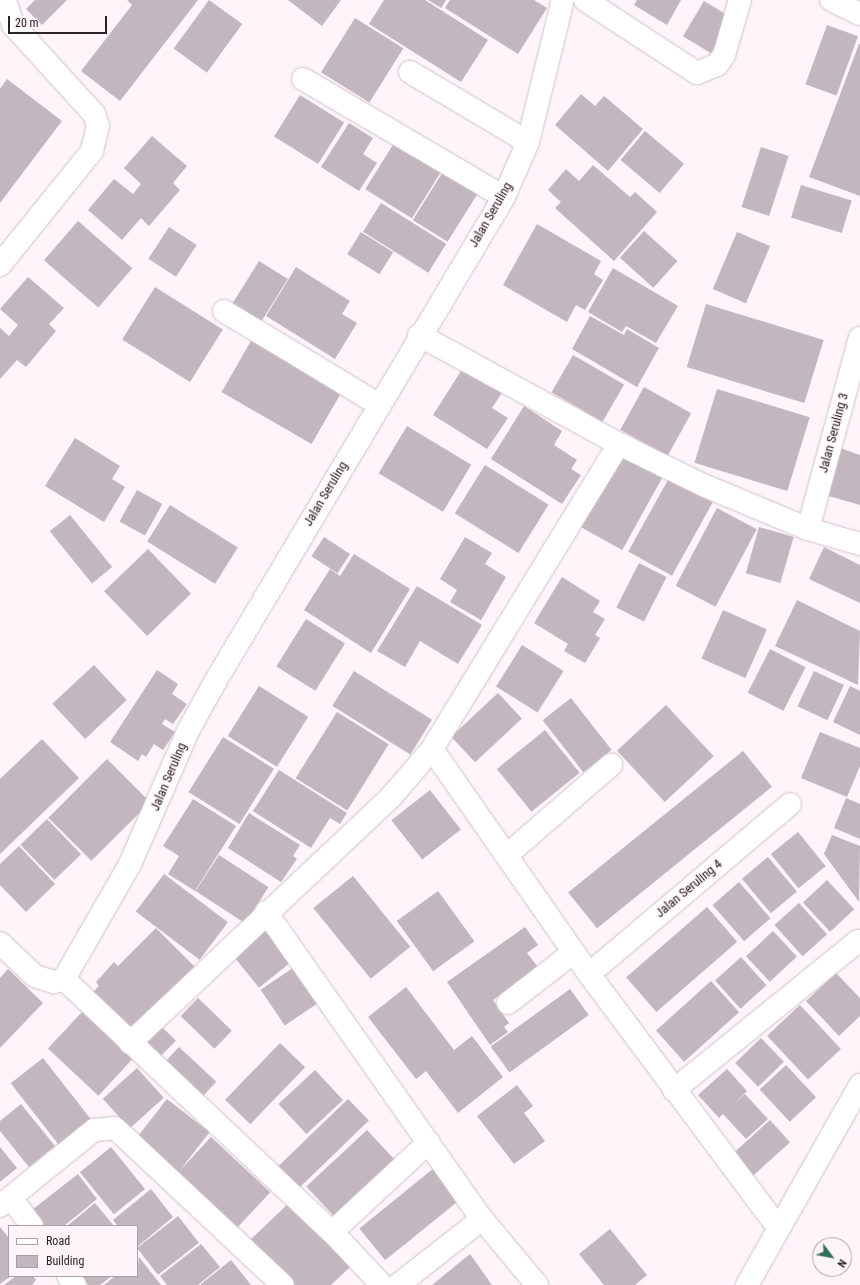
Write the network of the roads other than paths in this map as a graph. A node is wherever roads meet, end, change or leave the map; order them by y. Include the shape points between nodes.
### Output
1 (5, 0) edge
2 (563, 0) edge
3 (585, 0) edge
4 (740, 0) edge
5 (831, 0) edge
6 (860, 14) edge
7 (410, 72) dead end
8 (303, 79) dead end
9 (528, 142) junction
10 (504, 197) junction
11 (0, 265) edge
12 (224, 311) dead end
13 (419, 335) junction
14 (860, 338) edge
15 (379, 405) junction
16 (619, 444) junction
17 (808, 528) junction
18 (860, 544) edge
19 (432, 749) junction
20 (611, 764) dead end
21 (790, 804) dead end
22 (507, 855) junction
23 (266, 912) junction
24 (858, 941) dead end
25 (0, 943) edge
26 (574, 952) junction
27 (589, 974) junction
28 (64, 979) junction
29 (508, 1003) dead end
30 (130, 1043) junction
31 (860, 1084) edge
32 (674, 1090) junction
33 (429, 1142) junction
34 (6, 1202) edge
35 (482, 1219) junction
36 (31, 1225) edge
37 (778, 1228) junction
38 (332, 1232) junction
39 (69, 1277) edge
40 (75, 1285) edge
41 (283, 1285) edge
42 (382, 1285) edge
43 (398, 1285) edge
44 (537, 1285) edge
45 (747, 1285) edge

1 - 11 street via 13,25 94,114 98,126 92,151
2 - 9 street, Jalan Seruling
3 - 4 street via 697,73 718,65 724,55
5 - 6 street
7 - 9 street
8 - 10 street
9 - 10 street, Jalan Seruling
10 - 13 street, Jalan Seruling
12 - 15 street
13 - 15 street, Jalan Seruling
13 - 16 street
14 - 17 street, Jalan Seruling 3
15 - 28 street, Jalan Seruling via 188,731 130,864
16 - 17 street via 702,485
16 - 19 street
17 - 18 street
19 - 22 street
19 - 23 street via 391,797
20 - 22 street
21 - 27 street, Jalan Seruling 4
22 - 26 street
23 - 30 street
23 - 33 street
24 - 32 street
25 - 28 street via 35,976 54,982
26 - 27 street
26 - 29 street
27 - 32 street
28 - 30 street
30 - 38 street
31 - 37 street
32 - 37 street
33 - 35 street
33 - 38 street
34 - 36 street
34 - 41 street via 94,1130 115,1128
35 - 43 street
35 - 44 street
37 - 45 street
38 - 42 street
39 - 40 street

